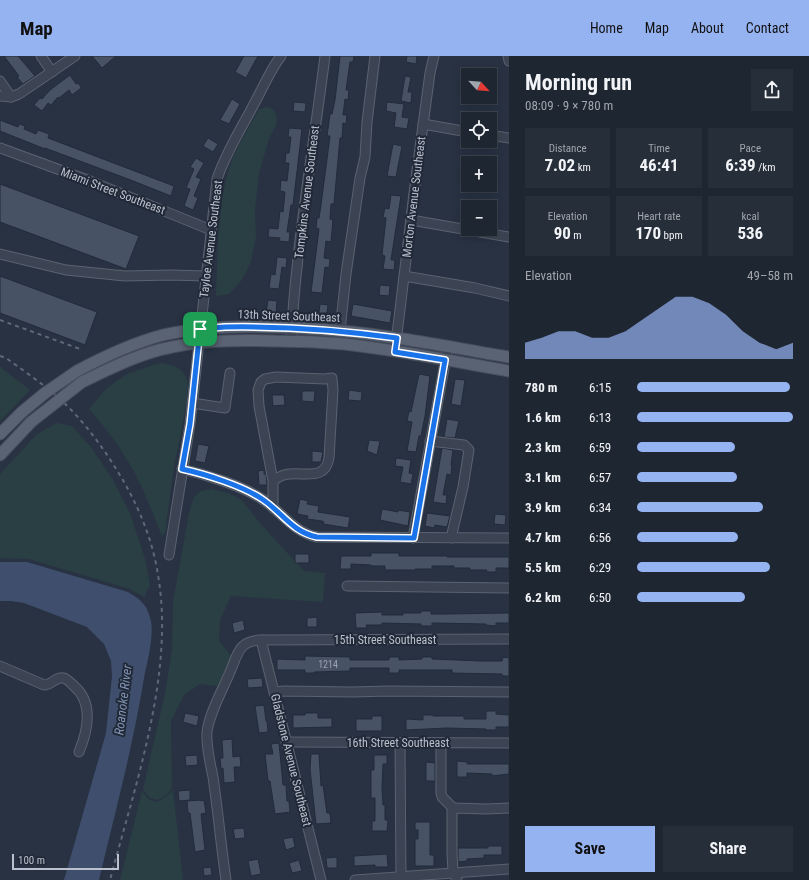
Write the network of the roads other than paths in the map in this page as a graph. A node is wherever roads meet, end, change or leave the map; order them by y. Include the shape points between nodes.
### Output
1 (41, 56) edge
2 (75, 56) edge
3 (281, 56) edge
4 (325, 56) edge
5 (375, 56) edge
6 (434, 56) edge
7 (508, 56) edge
8 (509, 61) edge
9 (52, 72) junction
10 (0, 81) edge
11 (0, 96) edge
12 (11, 96) junction
13 (423, 124) junction
14 (461, 131) edge
15 (497, 136) edge
16 (509, 138) edge
17 (0, 148) edge
18 (411, 220) junction
19 (211, 230) junction
20 (509, 237) edge
21 (0, 254) edge
22 (206, 276) junction
23 (404, 276) junction
24 (509, 296) edge
25 (292, 328) junction
26 (200, 329) junction
27 (340, 331) junction
28 (397, 338) junction
29 (291, 341) junction
30 (198, 342) junction
31 (448, 346) junction
32 (395, 352) junction
33 (509, 357) edge
34 (445, 360) junction
35 (509, 371) edge
36 (230, 373) dead end
37 (192, 403) junction
38 (0, 434) edge
39 (430, 441) junction
40 (0, 455) edge
41 (182, 469) junction
42 (273, 481) junction
43 (273, 508) junction
44 (414, 538) junction
45 (451, 538) junction
46 (509, 538) edge
47 (169, 555) dead end
48 (347, 586) dead end
49 (509, 588) edge
50 (509, 639) edge
51 (261, 640) junction
52 (0, 666) edge
53 (274, 692) junction
54 (509, 692) edge
55 (286, 742) junction
56 (400, 743) junction
57 (441, 743) junction
58 (509, 744) edge
59 (79, 752) dead end
60 (453, 808) junction
61 (509, 808) edge
62 (509, 869) edge
63 (455, 877) edge
64 (401, 878) edge
65 (226, 880) edge
66 (321, 880) edge
67 (356, 880) edge

1 - 9 street
2 - 9 street
3 - 19 street, Tayloe Avenue Southeast via 222,164 214,191
4 - 25 street, Tompkins Avenue Southeast via 299,250
5 - 27 street via 365,157 346,274
6 - 13 street, Morton Avenue Southeast
7 - 8 street
9 - 12 street via 19,94
10 - 12 street
11 - 12 street
13 - 14 street
13 - 18 street, Morton Avenue Southeast
15 - 16 street
17 - 19 street, Miami Street Southeast
18 - 20 street
18 - 23 street, Morton Avenue Southeast
19 - 22 street, Tayloe Avenue Southeast
21 - 22 street via 53,267 125,276
22 - 26 street, Tayloe Avenue Southeast
23 - 24 street
23 - 28 street, Morton Avenue Southeast
25 - 26 main road, 13th Street Southeast
25 - 27 main road, 13th Street Southeast
25 - 29 street, Tompkins Avenue Southeast
26 - 30 street, Tayloe Avenue Southeast
26 - 38 main road, 13th Street Southeast, bridge via 144,341 119,350 77,371 45,393
27 - 28 main road, 13th Street Southeast
28 - 31 main road, 13th Street Southeast
28 - 32 street, Morton Avenue Southeast
29 - 30 main road, 13th Street Southeast
29 - 32 main road, 13th Street Southeast via 344,344
30 - 37 street, Tayloe Avenue Southeast
30 - 40 main road, 13th Street Southeast, bridge via 150,353 82,382 31,422
31 - 33 main road, 13th Street Southeast
31 - 34 street
32 - 34 main road, 13th Street Southeast
34 - 35 main road, 13th Street Southeast
34 - 39 street
36 - 37 street via 225,408
37 - 41 street, Tayloe Avenue Southeast
39 - 44 street
39 - 45 street via 464,445 469,450
41 - 43 street via 248,492 263,499
41 - 47 street, Tayloe Avenue Southeast
42 - 42 street via 284,475 318,473 326,468 329,458 332,378 270,377 261,382 258,390 259,406
42 - 43 street
43 - 44 street via 302,533 317,537
44 - 45 street
45 - 46 street
48 - 49 street
50 - 51 street, 15th Street Southeast
51 - 53 street, Gladstone Avenue Southeast
51 - 65 street, 15th Street Southeast via 246,643 240,650 207,730
52 - 59 street via 44,685 63,678 78,689 84,700 88,719 86,736
53 - 54 street
53 - 55 street, Gladstone Avenue Southeast
55 - 56 street, 16th Street Southeast
55 - 66 street, Gladstone Avenue Southeast
56 - 57 street, 16th Street Southeast
56 - 64 street
57 - 58 street, 16th Street Southeast
57 - 60 street via 441,794
60 - 61 street
60 - 63 street via 452,854
62 - 63 street
63 - 64 street
64 - 67 street

